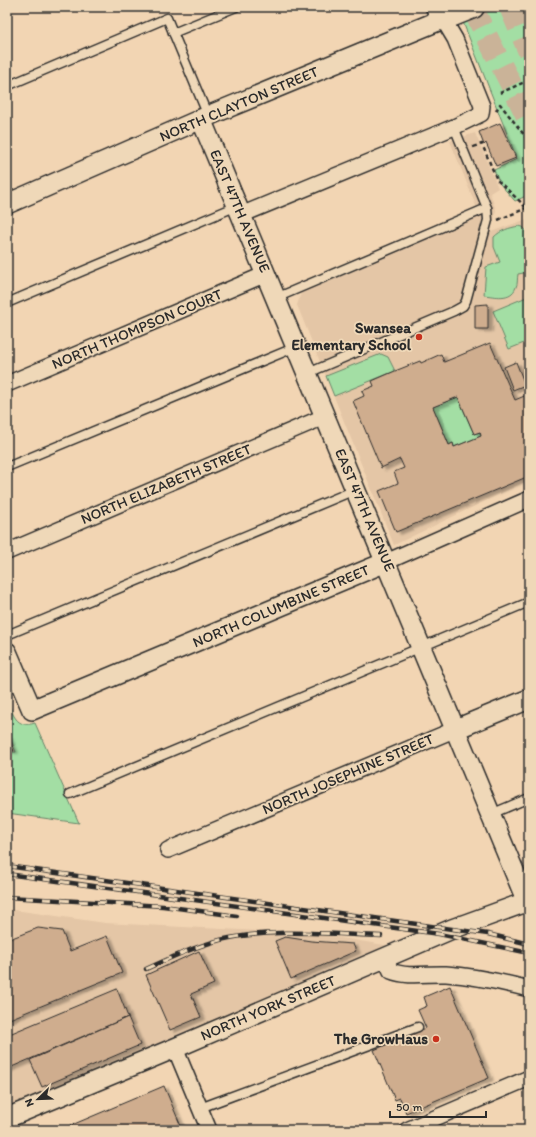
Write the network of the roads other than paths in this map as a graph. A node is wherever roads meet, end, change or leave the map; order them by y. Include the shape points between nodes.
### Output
1 (236, 7) edge
2 (473, 7) edge
3 (440, 13) edge
4 (173, 33) junction
5 (7, 86) edge
6 (204, 117) junction
7 (454, 127) junction
8 (7, 204) edge
9 (487, 208) junction
10 (240, 210) junction
11 (266, 274) junction
12 (276, 298) junction
13 (7, 303) edge
14 (296, 346) junction
15 (308, 374) junction
16 (7, 384) edge
17 (326, 416) junction
18 (7, 467) edge
19 (356, 490) junction
20 (529, 499) edge
21 (7, 552) edge
22 (386, 562) junction
23 (529, 602) edge
24 (7, 634) edge
25 (422, 647) junction
26 (7, 652) edge
27 (529, 699) edge
28 (456, 729) junction
29 (70, 794) dead end
30 (529, 798) edge
31 (491, 814) junction
32 (168, 850) dead end
33 (528, 901) edge
34 (385, 958) junction
35 (529, 989) edge
36 (418, 1027) dead end
37 (175, 1048) junction
38 (529, 1078) edge
39 (200, 1108) junction
40 (7, 1118) edge
41 (209, 1130) edge
42 (407, 1130) edge

1 - 4 lane
2 - 3 main road, NORTH CLAYTON STREET
3 - 6 street, NORTH CLAYTON STREET
3 - 7 street via 455,38 482,106 481,114
4 - 5 lane via 167,18
4 - 6 lane
6 - 8 street, NORTH CLAYTON STREET
6 - 10 street, EAST 47TH AVENUE
7 - 9 lane
7 - 10 street
9 - 12 lane
9 - 15 lane via 488,220 468,297 460,308
10 - 11 street, EAST 47TH AVENUE
10 - 13 lane
11 - 12 street, EAST 47TH AVENUE
11 - 16 street, NORTH THOMPSON COURT
12 - 14 street, EAST 47TH AVENUE
14 - 15 street, EAST 47TH AVENUE
14 - 18 lane
15 - 17 street, EAST 47TH AVENUE
17 - 19 street, EAST 47TH AVENUE
17 - 21 street, NORTH ELIZABETH STREET
19 - 22 street, EAST 47TH AVENUE
19 - 24 lane
20 - 22 street, NORTH COLUMBINE STREET
22 - 25 street, EAST 47TH AVENUE
22 - 26 street, NORTH COLUMBINE STREET via 32,710
23 - 25 lane
25 - 28 street, EAST 47TH AVENUE
25 - 29 lane
27 - 28 street, NORTH JOSEPHINE STREET
28 - 31 street, EAST 47TH AVENUE
28 - 32 street, NORTH JOSEPHINE STREET
30 - 31 lane
31 - 33 street, EAST 47TH AVENUE
33 - 34 street, NORTH YORK STREET via 452,929
34 - 35 street via 391,971 396,973 448,974
34 - 37 street, NORTH YORK STREET
36 - 39 lane
37 - 39 street
37 - 40 street, NORTH YORK STREET
38 - 42 street
39 - 41 street

